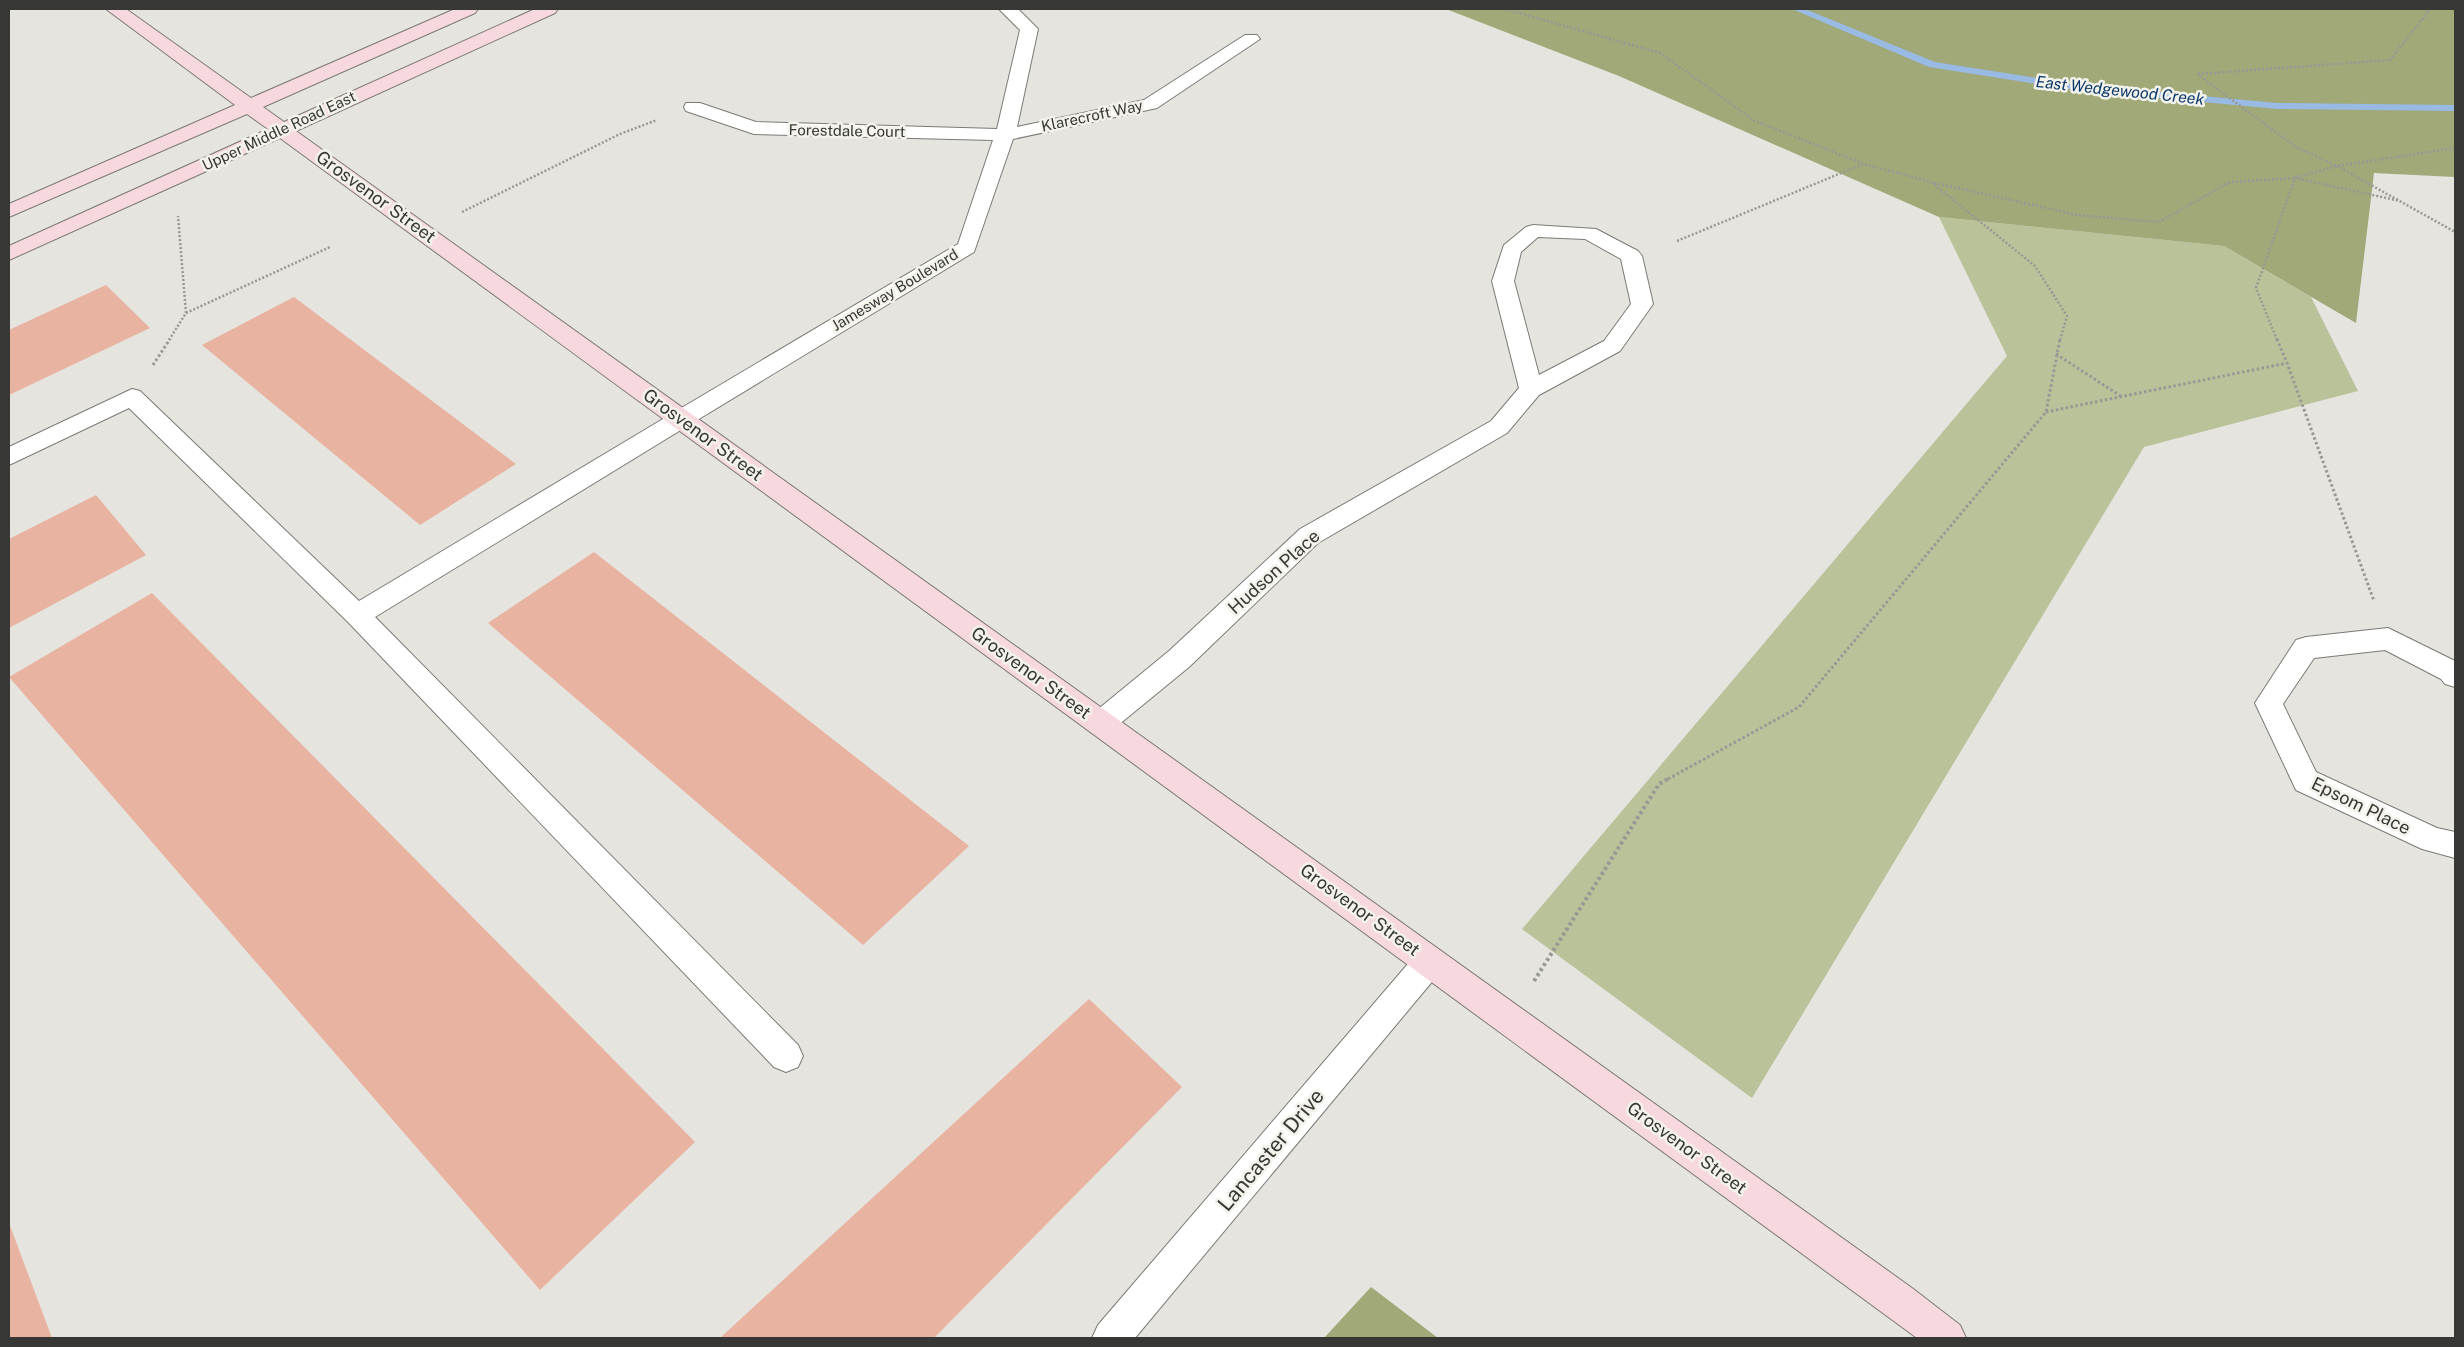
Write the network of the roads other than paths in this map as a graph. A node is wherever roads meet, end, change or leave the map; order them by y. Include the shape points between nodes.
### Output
1 (115, 9) edge
2 (469, 9) edge
3 (549, 9) edge
4 (1008, 9) edge
5 (1250, 39) dead end
6 (250, 106) junction
7 (693, 107) road end
8 (281, 129) junction
9 (1005, 135) junction
10 (9, 211) edge
11 (9, 254) edge
12 (1531, 389) junction
13 (681, 419) junction
14 (9, 457) edge
15 (357, 615) junction
16 (2455, 676) edge
17 (1101, 723) junction
18 (2455, 845) edge
19 (1430, 961) junction
20 (786, 1056) dead end
21 (1111, 1338) edge
22 (1947, 1338) edge

1 - 6 street, Grosvenor Street
2 - 6 street, Upper Middle Road East
3 - 8 street, Upper Middle Road East
4 - 9 street, Jamesway Boulevard via 1029,29
5 - 9 street, Klarecroft Way via 1150,104
6 - 8 street, Grosvenor Street
6 - 10 street, Upper Middle Road East
7 - 9 street, Forestdale Court via 754,128
8 - 11 street, Upper Middle Road East
8 - 13 street, Grosvenor Street
9 - 13 street, Jamesway Boulevard via 966,247
12 - 12 street, Hudson Place via 1612,346 1642,304 1631,256 1589,233 1533,231 1511,250 1503,281
12 - 17 street, Hudson Place via 1499,427 1309,536 1179,660
13 - 15 street, Jamesway Boulevard
13 - 17 street, Grosvenor Street
14 - 15 street via 132,396
15 - 20 street
16 - 18 street, Epsom Place via 2388,639 2306,648 2269,703 2306,781 2433,840
17 - 19 street, Grosvenor Street
19 - 21 street, Lancaster Drive
19 - 22 street, Grosvenor Street

